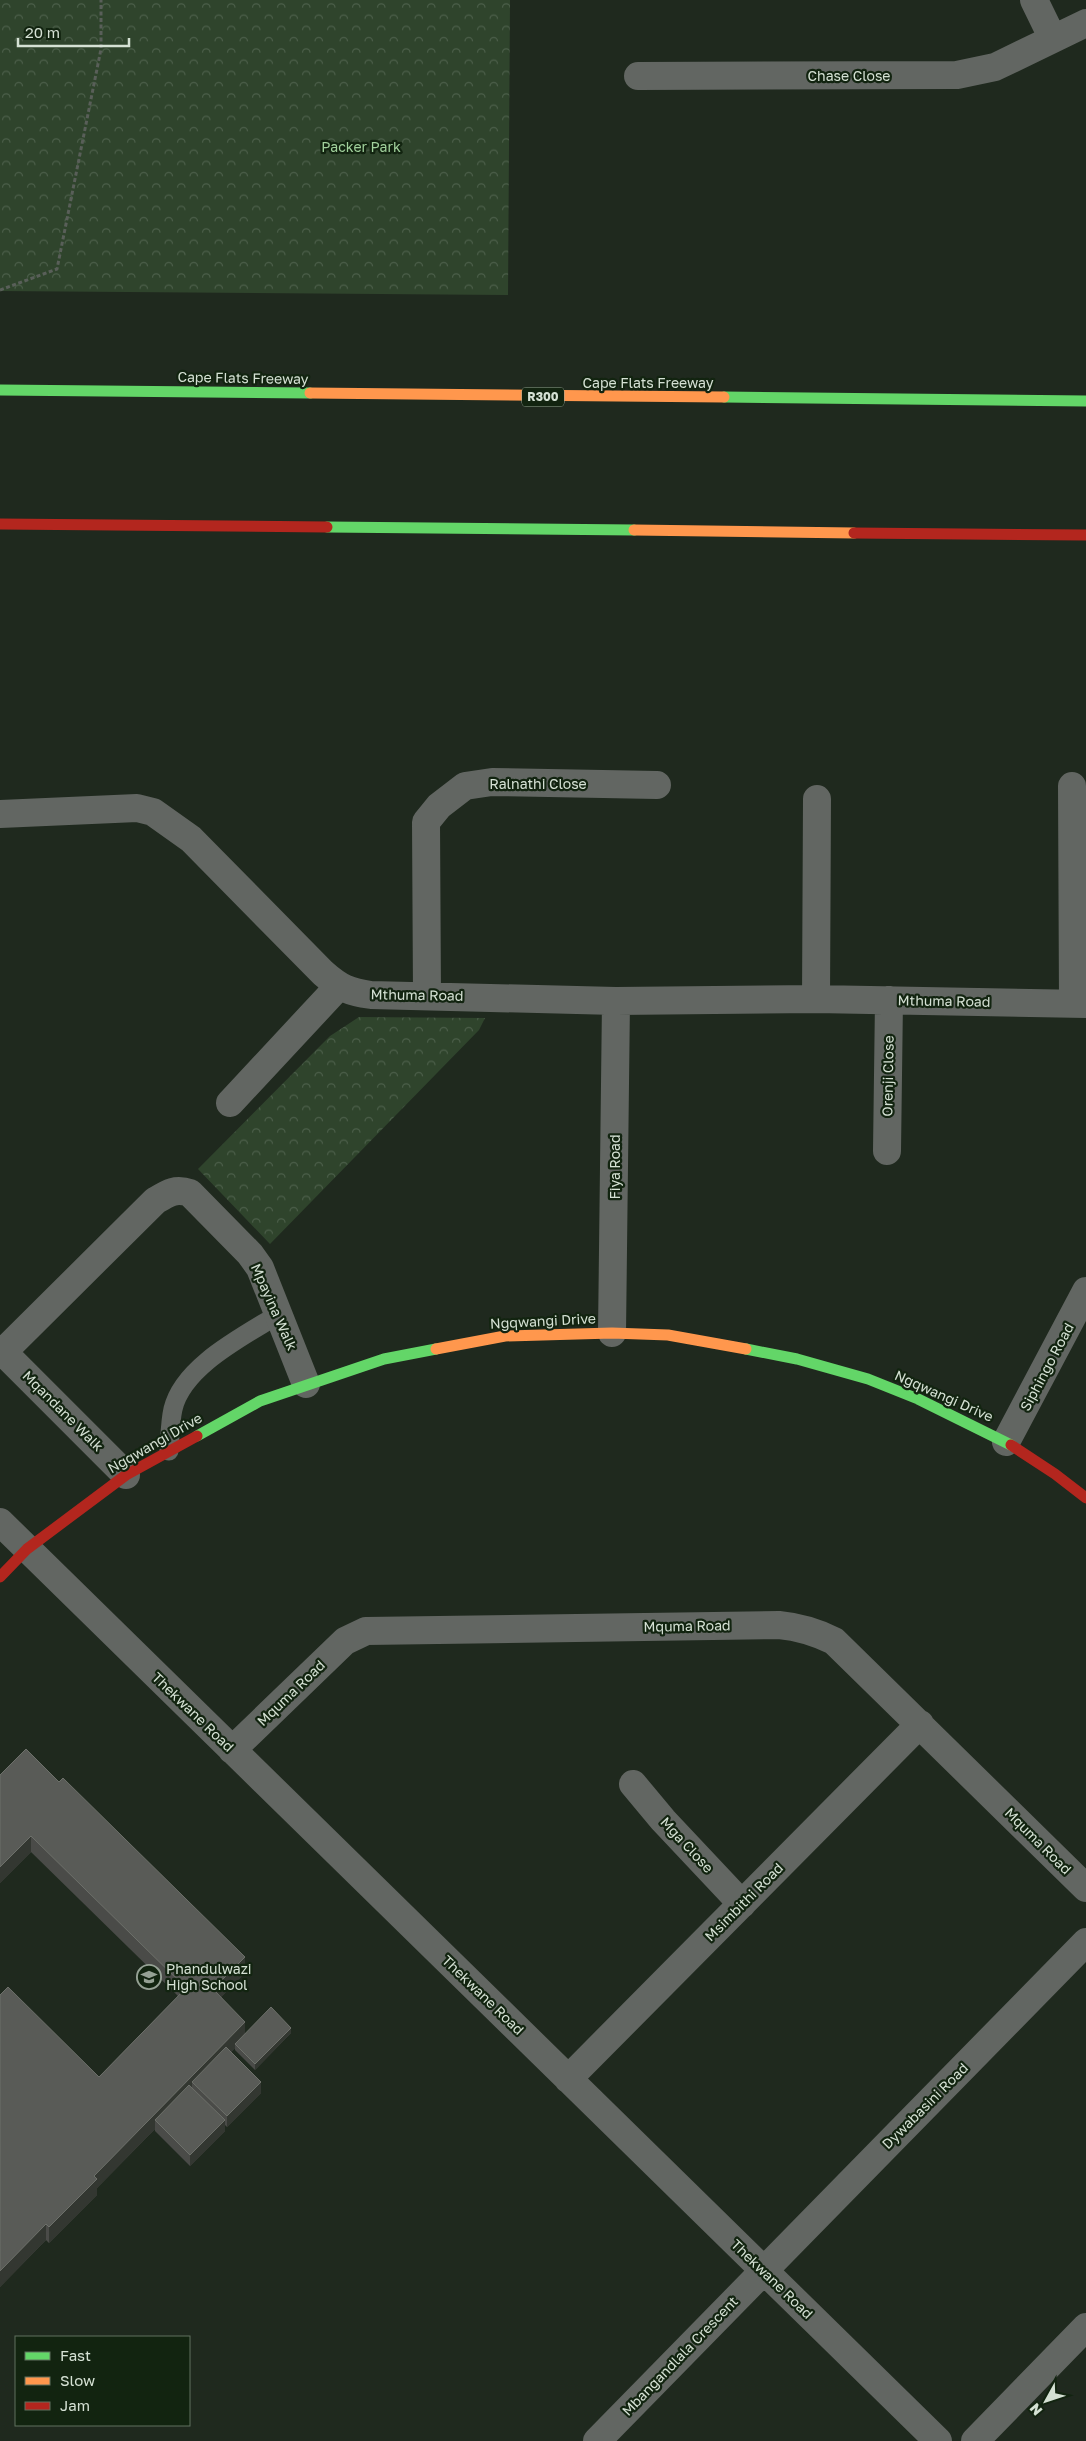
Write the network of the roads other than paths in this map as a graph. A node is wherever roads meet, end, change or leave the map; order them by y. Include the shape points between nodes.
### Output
1 (1034, 0) edge
2 (1086, 23) edge
3 (1053, 39) junction
4 (638, 76) dead end
5 (0, 390) edge
6 (1086, 401) edge
7 (0, 524) edge
8 (1086, 535) edge
9 (657, 785) dead end
10 (1072, 786) dead end
11 (817, 798) dead end
12 (0, 814) edge
13 (338, 987) junction
14 (427, 995) junction
15 (816, 999) junction
16 (888, 1000) junction
17 (616, 1001) junction
18 (1079, 1004) edge
19 (230, 1103) dead end
20 (887, 1151) dead end
21 (1086, 1291) edge
22 (279, 1314) junction
23 (612, 1332) junction
24 (2, 1350) edge
25 (306, 1384) junction
26 (1006, 1442) junction
27 (168, 1451) junction
28 (126, 1475) junction
29 (1086, 1498) edge
30 (0, 1522) edge
31 (27, 1549) junction
32 (0, 1577) edge
33 (920, 1724) junction
34 (232, 1750) junction
35 (633, 1784) dead end
36 (1086, 1888) edge
37 (742, 1904) junction
38 (1086, 1942) edge
39 (568, 2079) junction
40 (763, 2270) junction
41 (1086, 2327) edge
42 (596, 2441) edge
43 (938, 2441) edge
44 (976, 2441) edge

1 - 3 street
2 - 3 street, Chase Close
3 - 4 street, Chase Close via 995,67 957,75
5 - 6 main road, Cape Flats Freeway / R300
7 - 8 main road
9 - 14 street, Ralnathi Close via 492,782 465,786 439,806 426,822
10 - 18 street, Mthuma Road
11 - 15 street
12 - 13 street, Mthuma Road via 137,808 153,812 190,839
13 - 14 street, Mthuma Road via 370,995
13 - 19 street
14 - 17 street, Mthuma Road
15 - 16 street, Mthuma Road
15 - 17 street, Mthuma Road
16 - 18 street, Mthuma Road
16 - 20 street, Orenji Close
17 - 23 street, Fiya Road
21 - 26 street, Siphingo Road
22 - 24 street, Mpayina Walk via 260,1268 250,1254 190,1193 172,1191 155,1201
22 - 25 street, Mpayina Walk
22 - 27 lane via 226,1347 192,1376 173,1409
23 - 25 main road, Ngqwangi Drive via 505,1336 452,1344 384,1359
23 - 26 main road, Ngqwangi Drive via 668,1336 806,1362 868,1379 918,1399
24 - 28 street, Mqandane Walk
25 - 27 main road, Ngqwangi Drive via 260,1401
26 - 29 main road, Ngqwangi Drive
27 - 28 main road, Ngqwangi Drive
28 - 31 main road, Ngqwangi Drive
30 - 31 street, Thekwane Road
31 - 32 main road, Ngqwangi Drive
31 - 34 street, Thekwane Road
33 - 34 street, Mquma Road via 834,1641 797,1627 375,1629 345,1640
33 - 36 street, Mquma Road
33 - 37 street, Msimbithi Road
34 - 39 street, Thekwane Road
35 - 37 street, Mga Close
37 - 39 street, Msimbithi Road
38 - 40 street, Dywabasini Road
39 - 40 street, Thekwane Road
40 - 42 street, Mbangandlala Crescent
40 - 43 street, Thekwane Road
41 - 44 street

